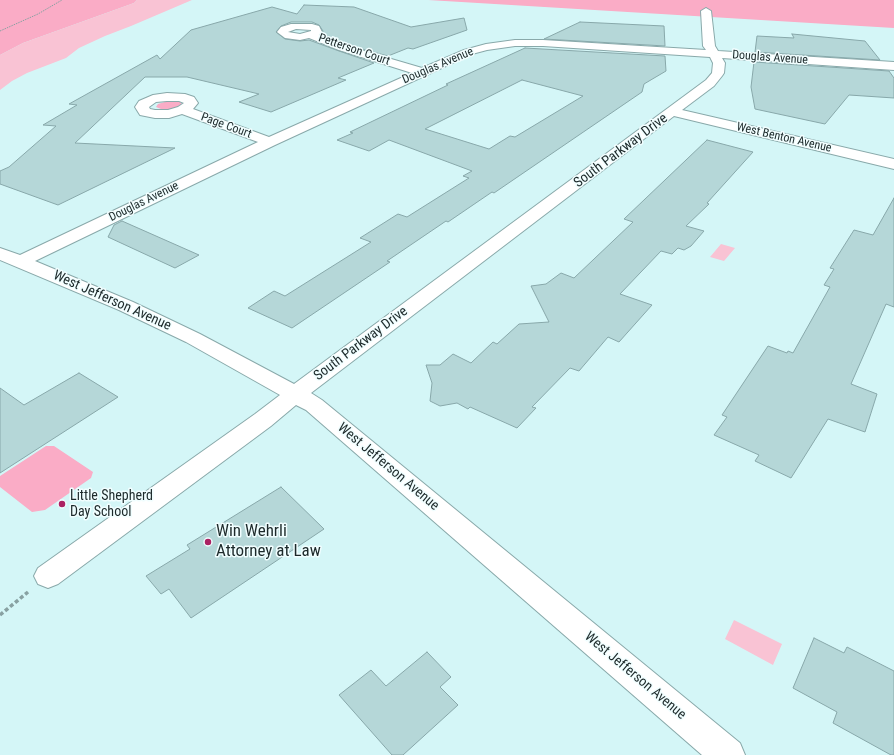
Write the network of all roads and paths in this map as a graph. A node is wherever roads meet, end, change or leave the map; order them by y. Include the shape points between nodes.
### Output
1 (62, 0) edge
2 (706, 11) dead end
3 (0, 32) edge
4 (310, 35) dead end
5 (714, 54) junction
6 (894, 66) edge
7 (422, 72) junction
8 (183, 110) dead end
9 (673, 112) junction
10 (270, 142) junction
11 (894, 164) edge
12 (0, 253) edge
13 (21, 261) junction
14 (296, 394) junction
15 (48, 576) joint
16 (0, 615) edge
17 (728, 755) edge

1 - 3 path
2 - 5 street via 709,46
4 - 7 street, Petterson Court
5 - 6 street, Douglas Avenue
5 - 7 street, Douglas Avenue via 515,43 475,49
5 - 9 street, South Parkway Drive via 718,61 718,73 710,83
7 - 10 street, Douglas Avenue
8 - 10 street, Page Court
9 - 11 street, West Benton Avenue
9 - 14 street, South Parkway Drive
10 - 13 street, Douglas Avenue
12 - 13 street, West Jefferson Avenue
13 - 14 street, West Jefferson Avenue via 193,338
14 - 15 street, South Parkway Drive
14 - 17 street, West Jefferson Avenue via 331,419
15 - 16 path

